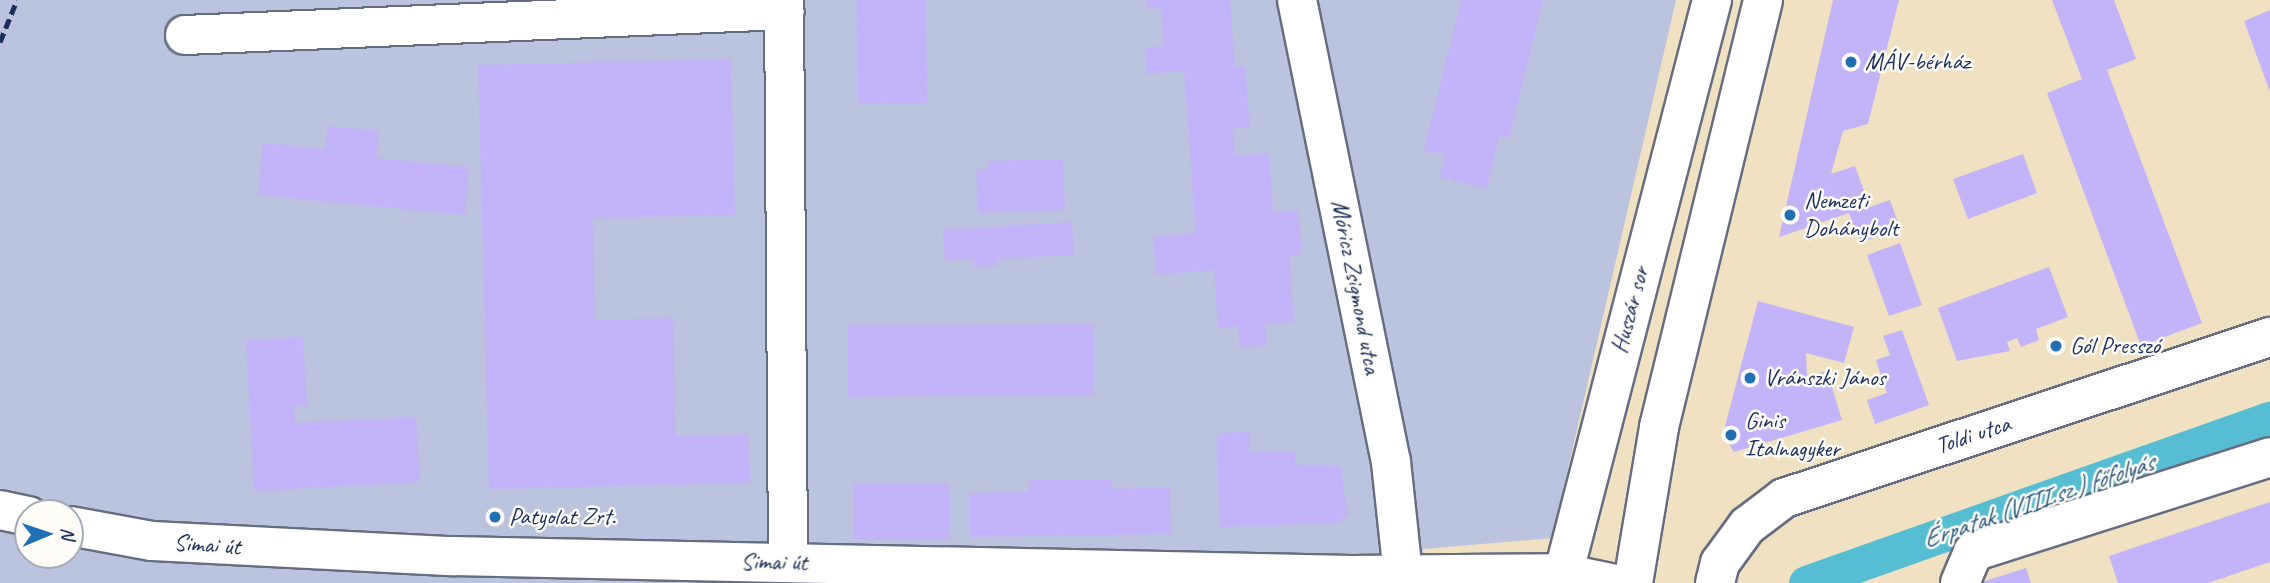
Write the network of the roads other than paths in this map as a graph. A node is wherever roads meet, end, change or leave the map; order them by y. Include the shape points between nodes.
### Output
1 (1297, 0) edge
2 (1712, 0) edge
3 (1763, 0) edge
4 (784, 5) edge
5 (185, 34) dead end
6 (2270, 337) edge
7 (2270, 457) edge
8 (84, 528) edge
9 (788, 562) junction
10 (1967, 567) edge
11 (1562, 578) edge
12 (1408, 579) edge
13 (1611, 583) edge
14 (1633, 583) edge
15 (1715, 583) edge

1 - 12 main road, Móricz Zsigmond utca via 1391,462
2 - 11 main road, Huszár sor
3 - 14 main road via 1659,426
4 - 5 main road
4 - 9 main road
6 - 15 main road, Toldi utca via 1784,498 1746,526 1720,563
7 - 10 main road
8 - 9 main road, Simai út via 248,548
9 - 12 main road, Simai út
11 - 12 main road, Simai út
11 - 13 main road

